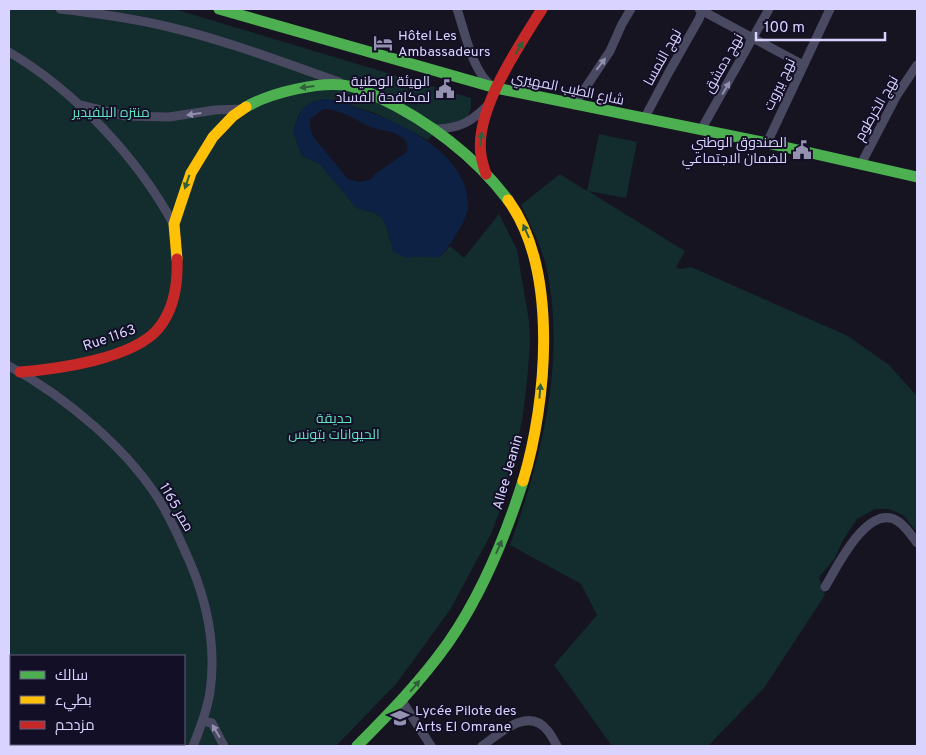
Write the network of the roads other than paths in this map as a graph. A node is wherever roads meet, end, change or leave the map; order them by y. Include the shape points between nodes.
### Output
1 (60, 9) edge
2 (218, 9) edge
3 (457, 9) edge
4 (542, 9) edge
5 (631, 9) edge
6 (702, 9) edge
7 (769, 9) edge
8 (830, 9) edge
9 (753, 37) junction
10 (9, 52) edge
11 (803, 65) junction
12 (917, 65) edge
13 (346, 85) junction
14 (496, 88) junction
15 (78, 104) junction
16 (488, 104) junction
17 (574, 105) junction
18 (242, 109) junction
19 (644, 119) junction
20 (436, 129) junction
21 (702, 130) junction
22 (767, 144) junction
23 (861, 164) junction
24 (486, 174) junction
25 (917, 177) edge
26 (174, 225) junction
27 (9, 366) edge
28 (20, 372) junction
29 (917, 543) edge
30 (825, 587) dead end
31 (402, 700) junction
32 (202, 721) junction
33 (194, 746) edge
34 (224, 746) edge
35 (357, 746) edge
36 (431, 746) edge
37 (482, 746) edge
38 (557, 746) edge

1 - 13 street via 166,26 231,44
2 - 14 street, شارع الطيب المهيري
3 - 14 street via 480,72
14 -> 4 street
17 -> 5 street via 610,51
6 - 9 street
6 - 19 street, نهج النمسا
7 - 9 street, نهج دمشق
8 - 11 street, نهج بيروت
9 - 11 street
21 -> 9 street, نهج دمشق
10 - 15 street
11 - 22 street, نهج بيروت
12 - 23 street, نهج الخرطوم via 897,95
13 -> 18 street via 285,91
13 - 20 street, Allee Jeanin via 383,99
14 - 16 street
14 - 17 street, شارع الطيب المهيري
18 -> 15 street via 169,117 126,116
15 - 26 street via 136,167
16 - 20 street via 464,124
24 -> 16 street via 481,162 480,141
17 - 19 street, شارع الطيب المهيري
18 -> 26 street via 214,136 193,166
19 - 21 street, شارع الطيب المهيري
20 - 24 street, Allee Jeanin
21 - 22 street, شارع الطيب المهيري
22 - 23 street, شارع الطيب المهيري
23 - 25 street, شارع الطيب المهيري
31 -> 24 street, Allee Jeanin via 446,646 480,589 519,493 538,411 543,322 538,268 524,226 504,194
26 - 28 street, Rue 1163 via 177,277 170,307 158,329 135,346 98,359
27 - 28 street, ممر 1165
28 - 32 street, ممر 1165 via 75,411 110,441 163,507 196,575 207,614 212,663 210,692
29 - 30 street via 899,522 889,518 873,521 855,540
31 - 35 street, Allee Jeanin
31 - 36 street
32 - 33 street, ممر 1165
34 -> 32 street via 212,723
37 - 38 street via 512,724 528,721 541,724

